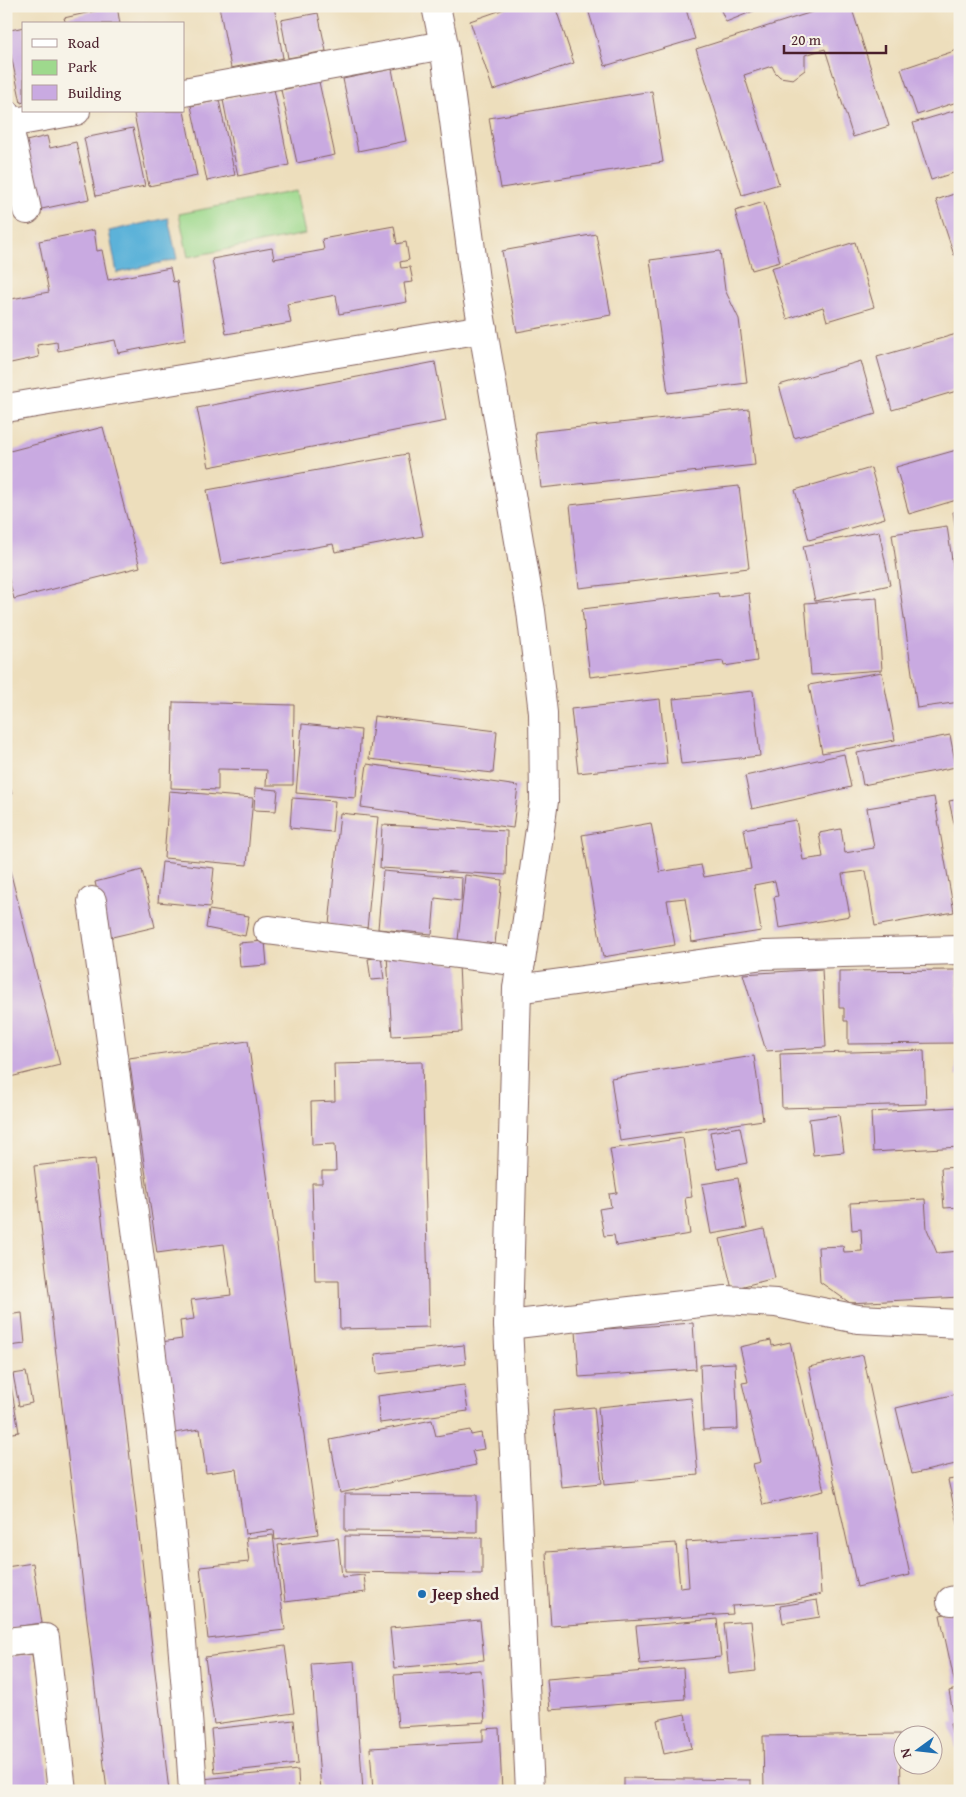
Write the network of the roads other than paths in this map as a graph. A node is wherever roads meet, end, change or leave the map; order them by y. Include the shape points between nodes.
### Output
1 (436, 6) edge
2 (444, 45) junction
3 (185, 92) edge
4 (66, 112) edge
5 (7, 118) edge
6 (27, 210) dead end
7 (483, 329) junction
8 (6, 408) edge
9 (92, 902) dead end
10 (268, 930) dead end
11 (960, 950) edge
12 (521, 962) junction
13 (517, 989) junction
14 (960, 1324) edge
15 (508, 1325) junction
16 (6, 1642) edge
17 (62, 1791) edge
18 (193, 1791) edge
19 (530, 1791) edge

1 - 2 street
2 - 3 street
2 - 7 street
4 - 5 street
5 - 6 street
7 - 8 street
7 - 12 street via 531,611 543,713 544,801
9 - 18 street via 151,1341 185,1662
10 - 12 street
11 - 13 street via 764,955
12 - 13 street
13 - 15 street
14 - 15 street via 858,1319 776,1303 726,1300
15 - 19 street
16 - 17 street via 45,1638

